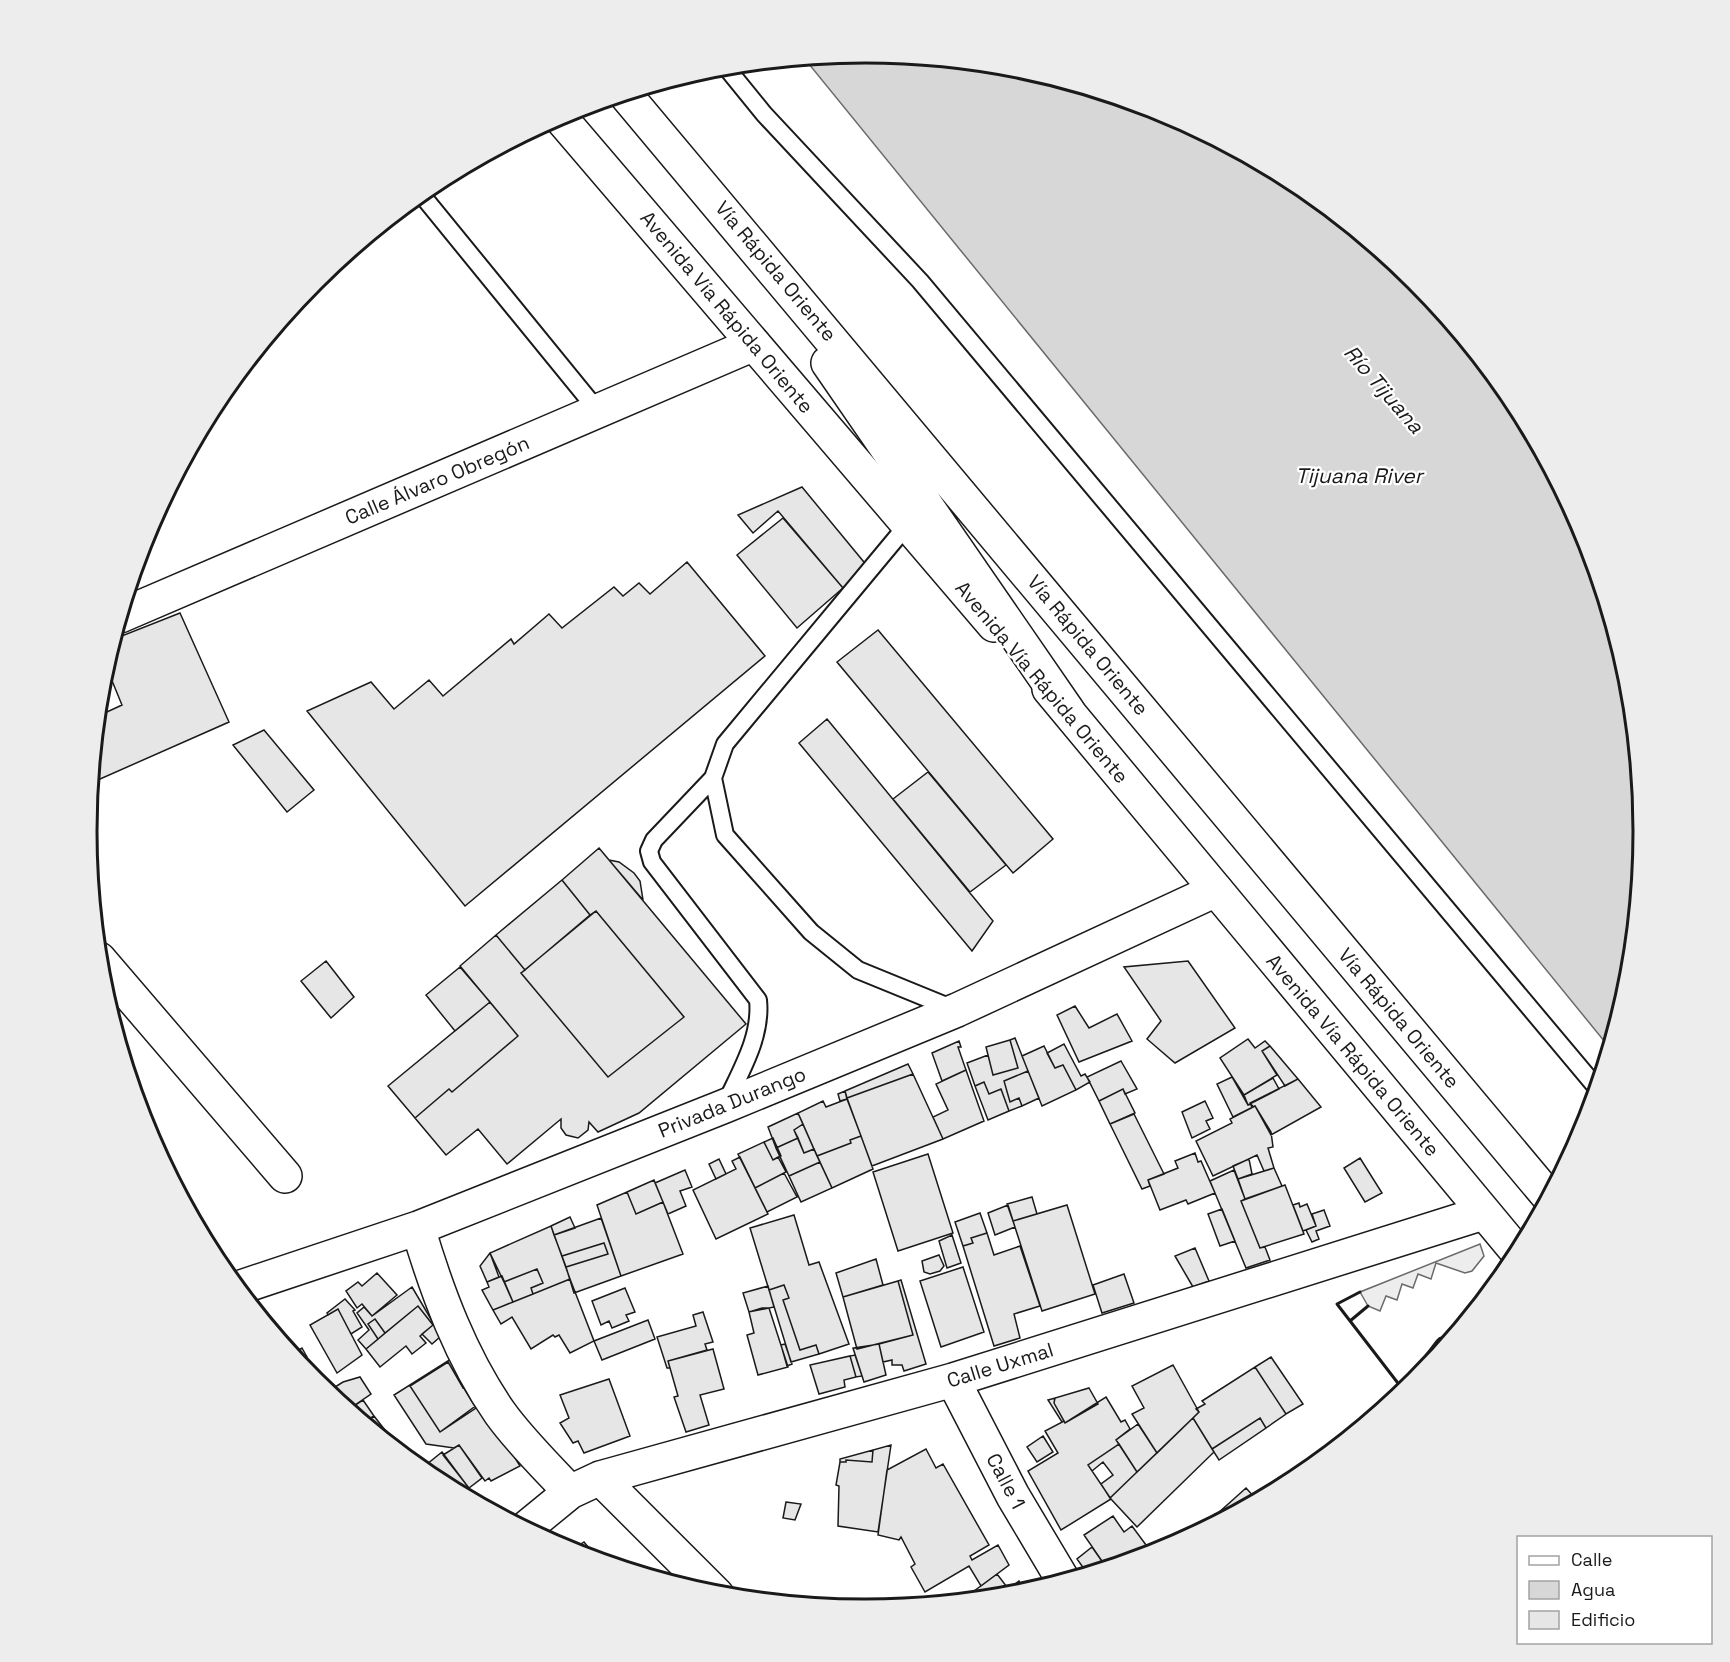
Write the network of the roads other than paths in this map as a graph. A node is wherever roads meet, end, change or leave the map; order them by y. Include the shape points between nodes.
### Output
1 (732, 75) edge
2 (630, 100) edge
3 (566, 123) edge
4 (709, 191) junction
5 (426, 201) edge
6 (754, 344) junction
7 (598, 411) junction
8 (908, 524) junction
9 (129, 612) edge
10 (1068, 711) junction
11 (713, 778) junction
12 (1216, 890) junction
13 (111, 973) edge
14 (957, 1010) junction
15 (1591, 1081) edge
16 (725, 1106) junction
17 (285, 1176) dead end
18 (1543, 1190) edge
19 (1483, 1213) junction
20 (418, 1228) junction
21 (1512, 1246) edge
22 (246, 1285) edge
23 (953, 1380) junction
24 (600, 1478) junction
25 (570, 1492) junction
26 (532, 1523) edge
27 (1059, 1574) edge
28 (703, 1581) edge

1 - 15 lane via 920,280
2 - 4 main road, Vía Rápida Oriente
3 - 6 main road, Avenida Vía Rápida Oriente
4 - 10 main road
4 - 18 main road, Vía Rápida Oriente
5 - 7 lane
6 - 7 main road, Calle Álvaro Obregón
6 - 8 main road, Avenida Vía Rápida Oriente
7 - 9 main road, Calle Álvaro Obregón
8 - 10 main road, Avenida Vía Rápida Oriente
8 - 11 lane via 725,744
10 - 12 main road, Avenida Vía Rápida Oriente
11 - 14 lane via 725,835 811,932 858,970
11 - 16 lane via 654,840 649,851 652,862 758,1000 760,1018 756,1034
12 - 14 main road, Privada Durango
12 - 19 main road, Avenida Vía Rápida Oriente
13 - 17 main road
14 - 16 main road, Privada Durango
16 - 20 main road, Privada Durango
19 - 21 main road, Avenida Vía Rápida Oriente
19 - 23 main road, Calle Uxmal
20 - 22 main road, Privada Durango
20 - 25 main road via 462,1347 500,1413
23 - 24 main road, Calle Uxmal
23 - 27 main road, Calle 1
24 - 25 main road, Calle Uxmal
24 - 28 main road
25 - 26 main road, Calle Uxmal

